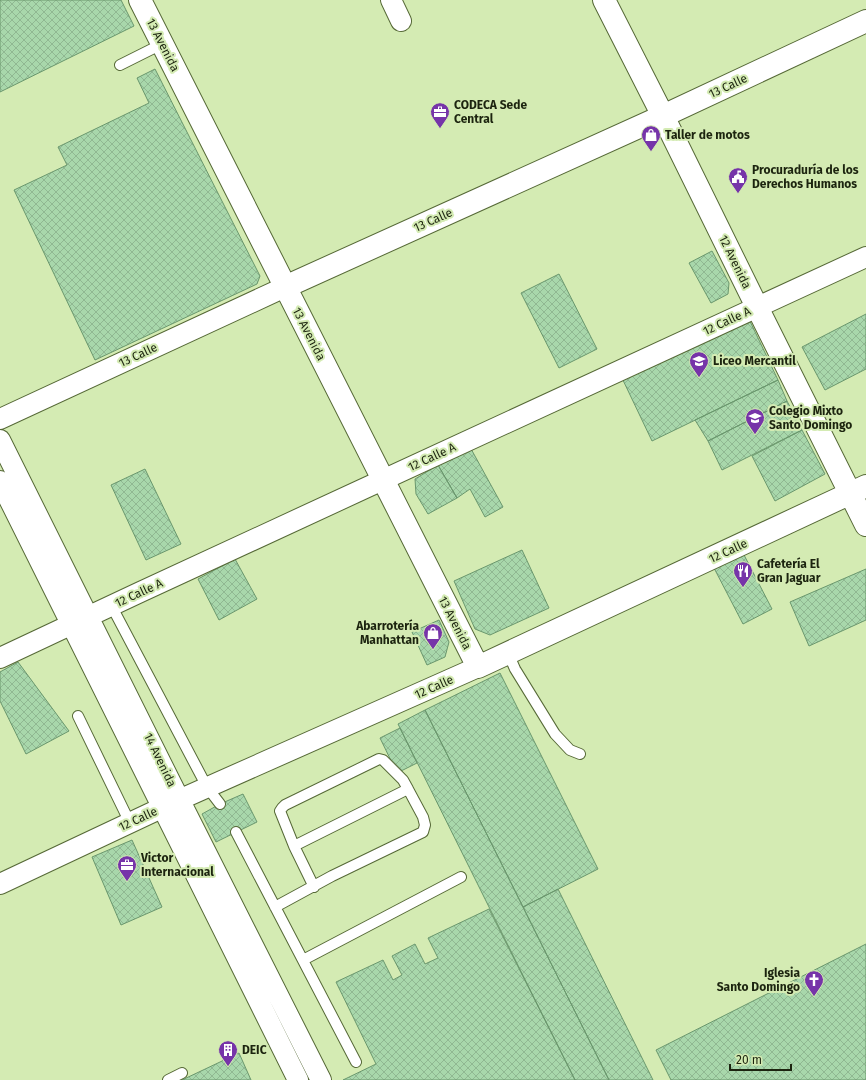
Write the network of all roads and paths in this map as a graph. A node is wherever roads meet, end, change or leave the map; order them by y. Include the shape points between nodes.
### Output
1 (140, 0) edge
2 (391, 0) edge
3 (604, 0) edge
4 (401, 21) dead end
5 (866, 21) edge
6 (162, 44) junction
7 (120, 65) dead end
8 (663, 116) junction
9 (866, 257) edge
10 (285, 287) junction
11 (756, 307) junction
12 (0, 419) edge
13 (0, 440) edge
14 (383, 480) junction
15 (0, 481) edge
16 (858, 490) edge
17 (866, 525) edge
18 (111, 605) junction
19 (80, 620) junction
20 (508, 653) junction
21 (0, 658) edge
22 (478, 667) junction
23 (78, 716) dead end
24 (580, 754) dead end
25 (207, 787) junction
26 (408, 789) junction
27 (171, 804) junction
28 (220, 804) dead end
29 (130, 823) junction
30 (236, 832) dead end
31 (294, 846) junction
32 (461, 878) dead end
33 (0, 884) edge
34 (314, 886) junction
35 (275, 907) junction
36 (303, 960) junction
37 (356, 1062) dead end
38 (182, 1073) dead end
39 (168, 1080) edge
40 (298, 1080) edge
41 (321, 1080) edge

1 - 6 street, 13 Avenida
2 - 4 street
3 - 8 street, 12 Avenida
5 - 8 street, 13 Calle
6 - 7 lane
6 - 10 street, 13 Avenida
8 - 10 street, 13 Calle
8 - 11 street, 12 Avenida
9 - 11 street, 12 Calle A
10 - 12 street, 13 Calle
10 - 14 street, 13 Avenida
11 - 14 street, 12 Calle A
11 - 16 street, 12 Avenida
13 - 19 street, 14 Avenida
14 - 18 street, 12 Calle A
14 - 22 street, 13 Avenida
15 - 19 street, 14 Avenida
16 - 17 street, 12 Avenida
16 - 20 street, 12 Calle
18 - 19 street, 12 Calle A
18 - 25 lane
19 - 21 street, 12 Calle A
19 - 27 street, 14 Avenida
20 - 22 street, 12 Calle
20 - 24 lane via 555,734 570,750
22 - 25 street, 12 Calle
23 - 29 lane
25 - 27 street, 12 Calle
25 - 28 lane
26 - 31 lane
26 - 31 lane via 403,780 379,759 284,805 280,812
26 - 34 lane via 423,817 423,832
27 - 29 street, 12 Calle
27 - 40 street, 14 Avenida
27 - 41 street, 14 Avenida
29 - 33 street, 12 Calle
30 - 35 lane
31 - 34 lane
32 - 36 lane
34 - 35 lane
35 - 36 lane
36 - 37 lane
38 - 39 lane

